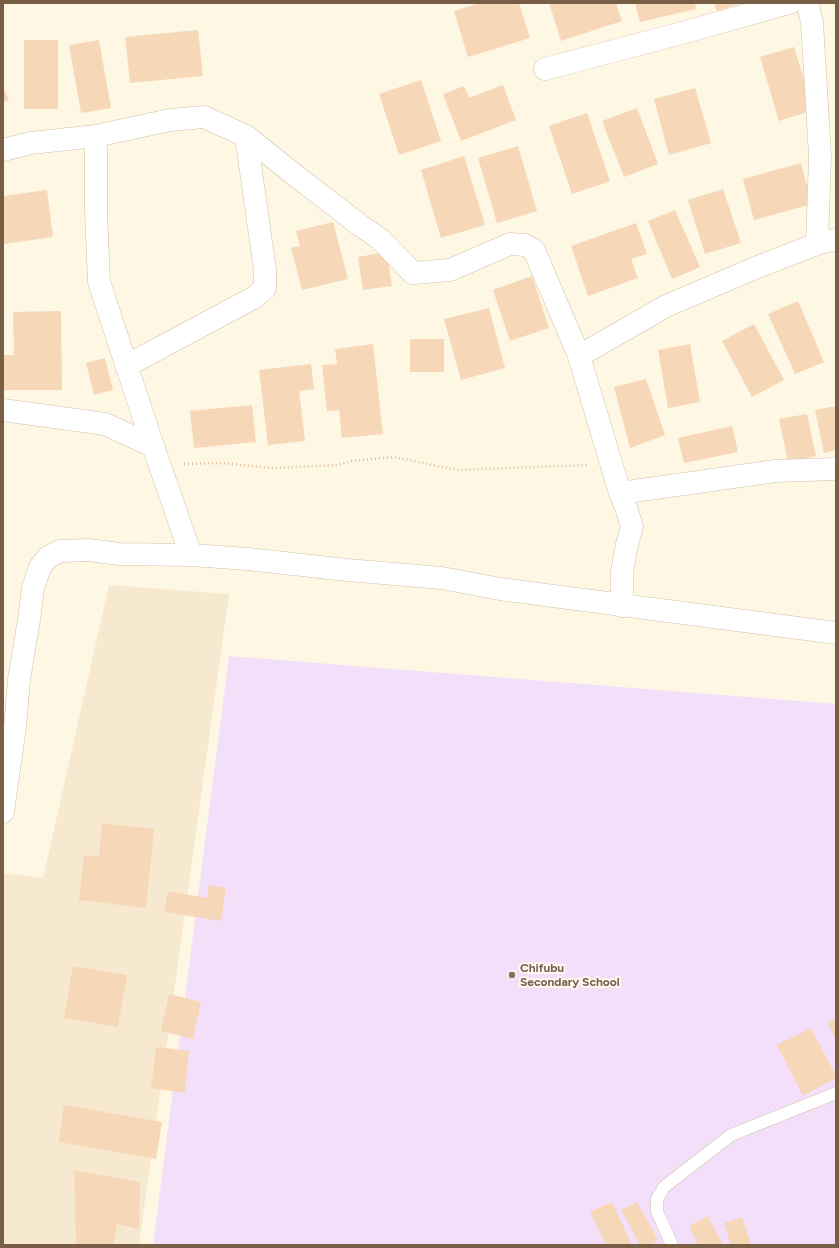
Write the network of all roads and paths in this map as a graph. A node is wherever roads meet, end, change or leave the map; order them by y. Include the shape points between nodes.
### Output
1 (789, 3) edge
2 (806, 3) edge
3 (545, 69) dead end
4 (96, 136) junction
5 (246, 136) junction
6 (3, 150) edge
7 (826, 242) edge
8 (580, 356) junction
9 (126, 366) junction
10 (3, 410) edge
11 (156, 456) junction
12 (612, 464) junction
13 (836, 468) edge
14 (620, 493) junction
15 (191, 555) junction
16 (622, 606) junction
17 (836, 633) edge
18 (3, 812) edge
19 (836, 1093) edge
20 (672, 1245) edge

1 - 3 street
2 - 7 street via 812,22
4 - 5 street via 170,120 204,118
4 - 6 street via 31,143
4 - 9 street via 99,282
5 - 8 street via 380,239 413,273 450,270 510,244 525,245 534,250
5 - 9 street via 265,270 265,288 255,297
7 - 8 street via 760,266 666,306
8 - 12 street
9 - 11 street
10 - 11 street via 105,424
11 - 12 path via 271,468 394,457 457,470
11 - 15 street
12 - 14 street
13 - 14 street via 776,471
14 - 16 street via 632,527 622,572
15 - 16 street via 442,578
15 - 18 street via 60,551 48,557 40,567 33,588 19,680
16 - 17 street
19 - 20 lane via 730,1135 664,1187 657,1199 658,1211

